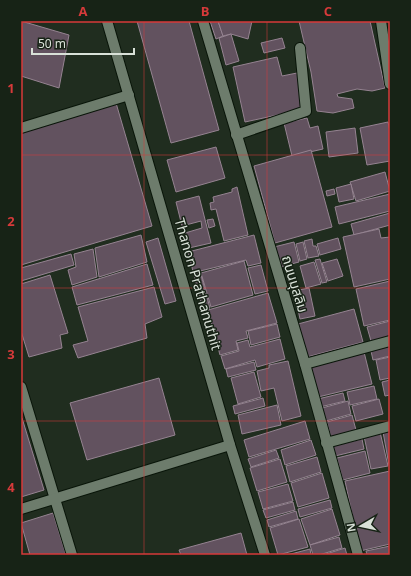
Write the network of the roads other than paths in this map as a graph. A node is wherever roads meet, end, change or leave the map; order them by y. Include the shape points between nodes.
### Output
1 (107, 21) edge
2 (203, 21) edge
3 (381, 21) edge
4 (300, 48) dead end
5 (390, 84) edge
6 (129, 95) junction
7 (21, 128) edge
8 (236, 135) junction
9 (390, 341) edge
10 (304, 364) junction
11 (21, 388) edge
12 (24, 407) edge
13 (390, 426) edge
14 (326, 443) junction
15 (230, 445) junction
16 (55, 498) junction
17 (21, 509) edge
18 (72, 555) edge
19 (264, 555) edge
20 (358, 555) edge

1 - 6 street, Thanon Prathanuthit
2 - 8 street, ถนนมุสลิม
3 - 5 street
4 - 8 street via 306,111
6 - 7 street
6 - 15 street, Thanon Prathanuthit
8 - 10 street, ถนนมุสลิม
9 - 10 street
10 - 14 street, ถนนมุสลิม
11 - 12 street
12 - 16 street
13 - 14 street
14 - 20 street, ถนนมุสลิม
15 - 16 street
15 - 19 street, Thanon Prathanuthit
16 - 17 street
16 - 18 street

